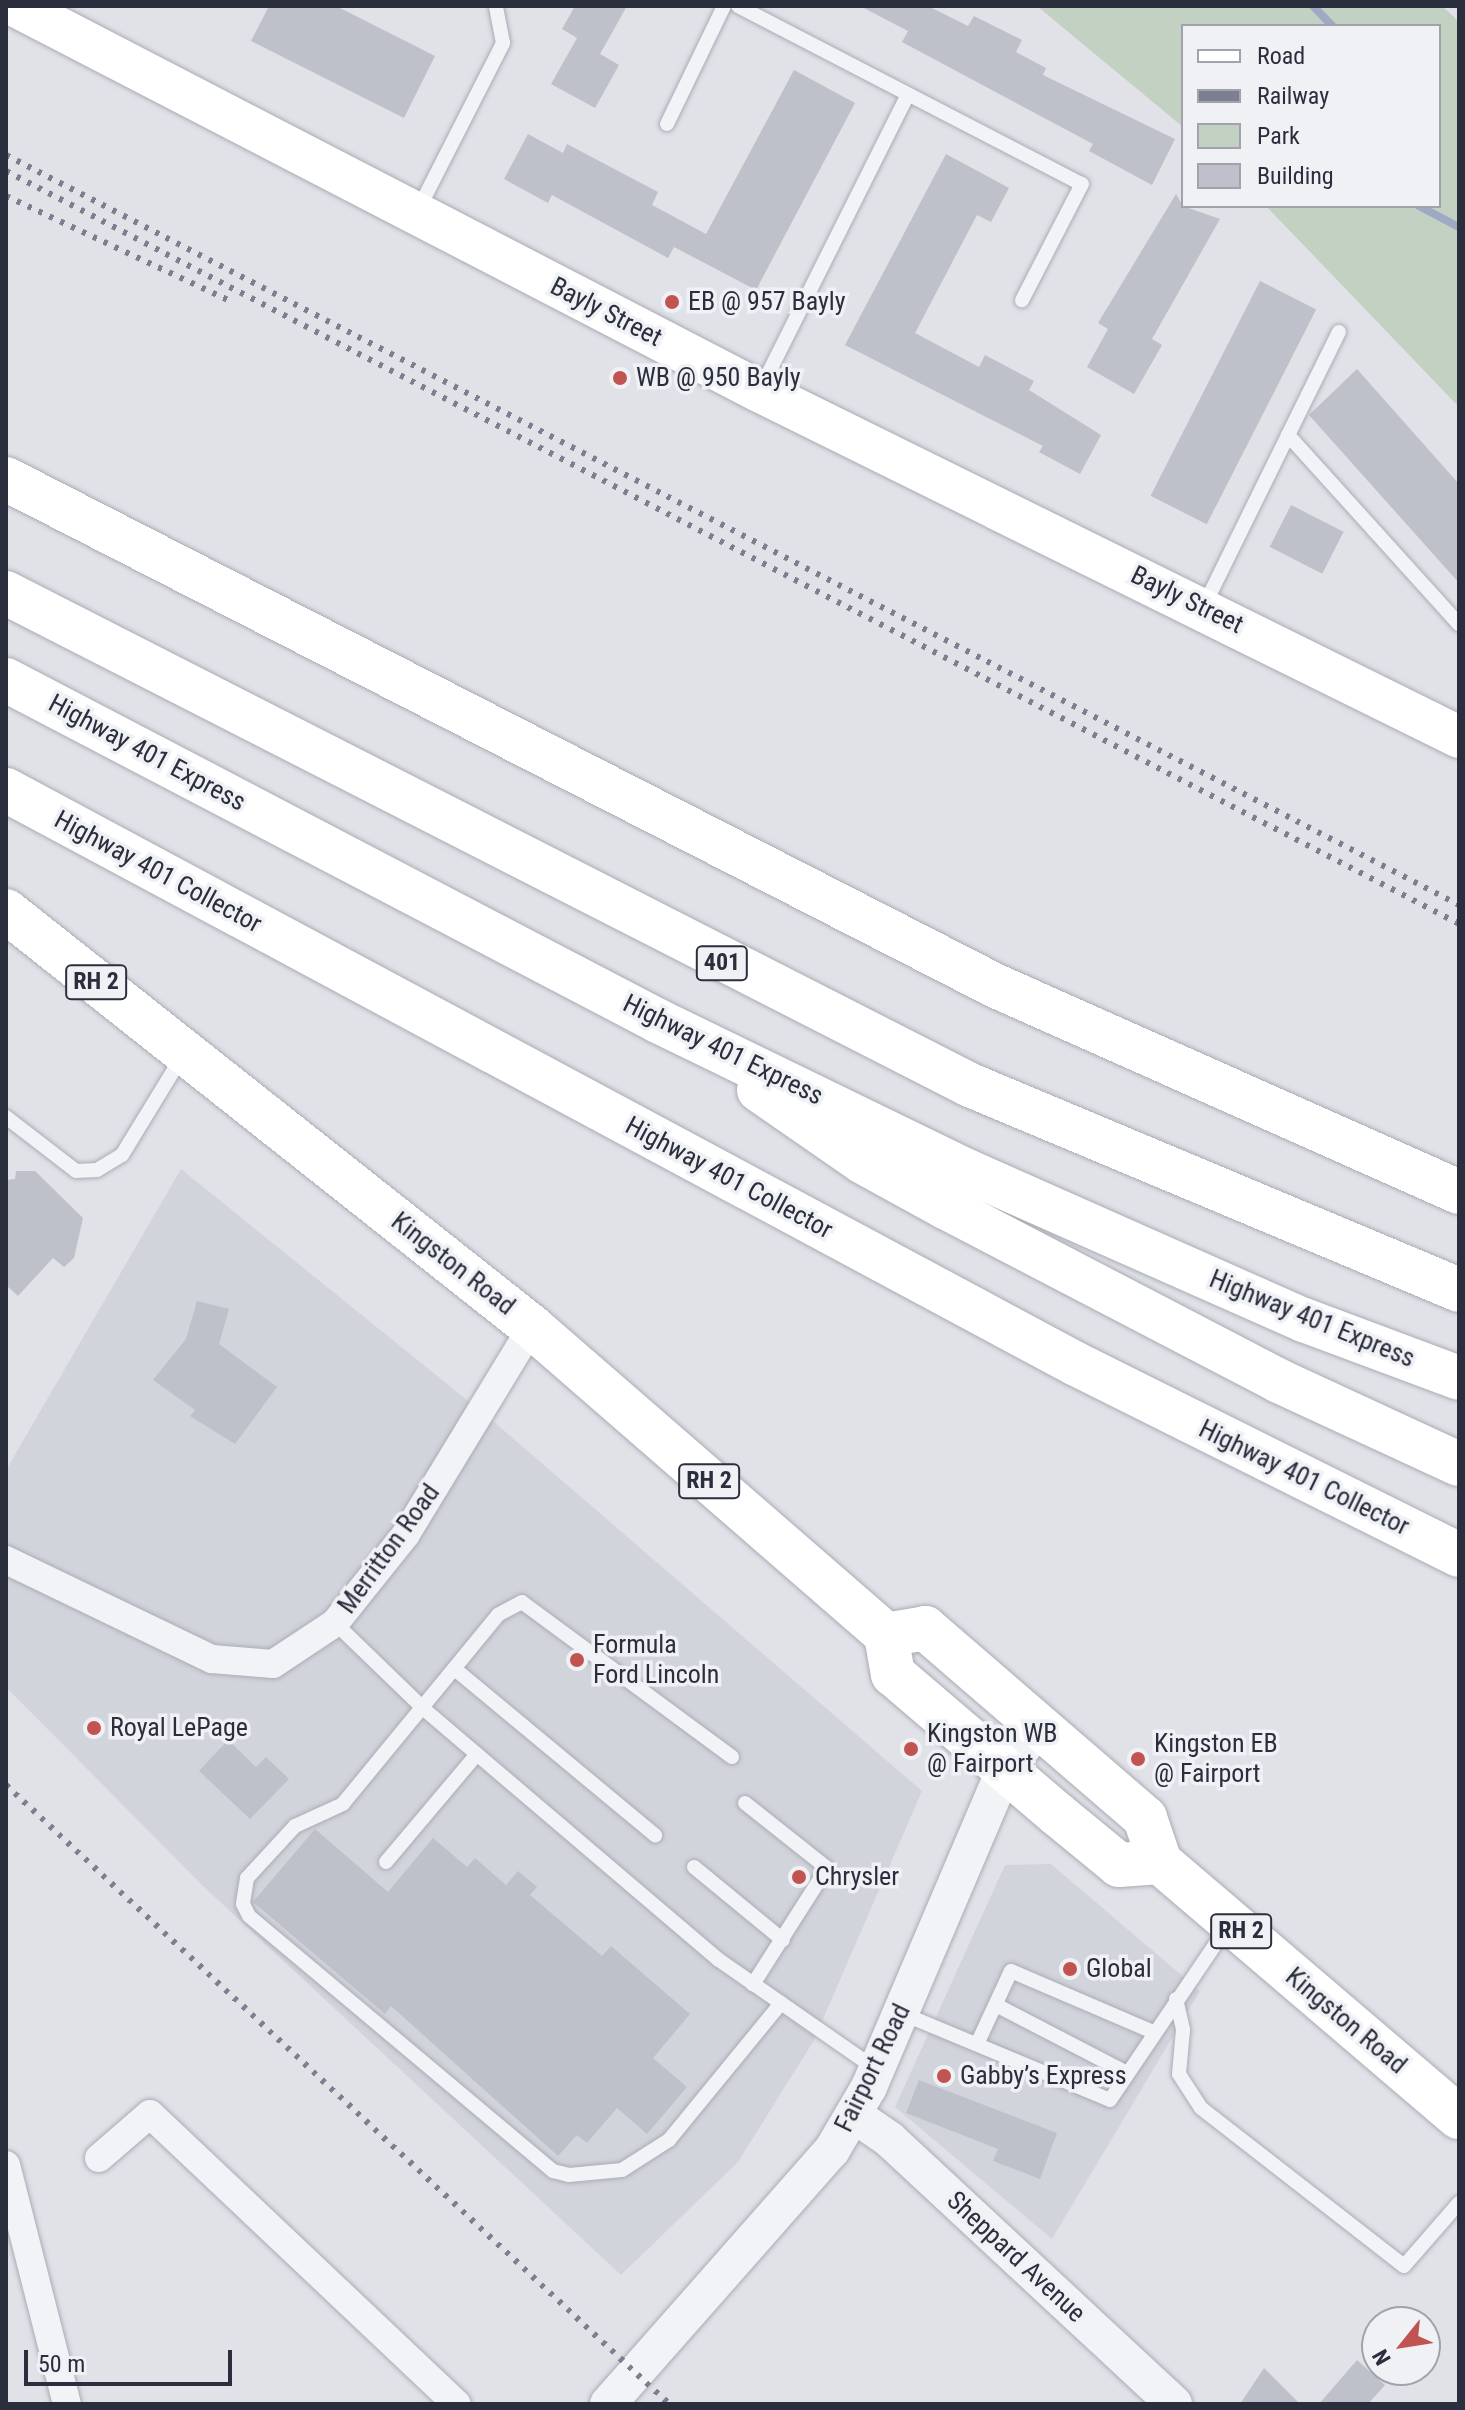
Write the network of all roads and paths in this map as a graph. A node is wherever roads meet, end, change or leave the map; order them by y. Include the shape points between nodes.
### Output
1 (16, 6) edge
2 (496, 6) edge
3 (724, 6) edge
4 (738, 6) edge
5 (907, 97) junction
6 (667, 124) dead end
7 (416, 214) junction
8 (1022, 300) dead end
9 (1339, 332) dead end
10 (759, 391) junction
11 (1288, 435) junction
12 (6, 479) edge
13 (6, 593) edge
14 (1203, 608) junction
15 (1459, 624) edge
16 (6, 680) edge
17 (1459, 737) edge
18 (6, 790) edge
19 (6, 911) edge
20 (658, 1021) junction
21 (185, 1052) junction
22 (6, 1117) edge
23 (1459, 1192) edge
24 (1459, 1290) edge
25 (532, 1327) junction
26 (1459, 1378) edge
27 (1459, 1464) edge
28 (1459, 1555) edge
29 (6, 1560) edge
30 (335, 1623) junction
31 (886, 1635) junction
32 (456, 1670) junction
33 (425, 1710) junction
34 (1041, 1726) junction
35 (477, 1754) junction
36 (732, 1757) dead end
37 (1004, 1770) junction
38 (745, 1803) dead end
39 (655, 1835) dead end
40 (386, 1862) dead end
41 (1160, 1862) junction
42 (694, 1867) dead end
43 (1231, 1922) junction
44 (783, 1940) junction
45 (753, 1984) junction
46 (1176, 1999) junction
47 (781, 2003) junction
48 (996, 2005) junction
49 (901, 2013) junction
50 (1153, 2032) junction
51 (978, 2042) junction
52 (877, 2070) junction
53 (1127, 2073) junction
54 (854, 2115) junction
55 (1459, 2117) edge
56 (99, 2158) dead end
57 (7, 2175) edge
58 (1459, 2203) edge
59 (67, 2404) edge
60 (457, 2404) edge
61 (608, 2404) edge
62 (1174, 2404) edge

1 - 7 main road, Bayly Street
2 - 7 lane via 503,43
3 - 6 lane
4 - 5 lane
5 - 8 lane via 1082,184
5 - 10 lane
7 - 10 main road, Bayly Street
9 - 11 lane
10 - 14 main road, Bayly Street
11 - 14 lane
11 - 15 lane
12 - 23 main road via 996,986
13 - 24 main road, 401 via 970,1085
14 - 17 main road, Bayly Street
16 - 20 main road, Highway 401 Express
18 - 28 main road, Highway 401 Collector via 1076,1364
19 - 21 main road, Kingston Road / RH 2
20 - 26 main road, Highway 401 Express via 967,1171 1304,1320
20 - 27 main road via 863,1162 1279,1381
21 - 22 lane via 122,1155 97,1170 76,1171
21 - 25 main road, Kingston Road / RH 2
25 - 30 street, Merritton Road via 406,1534
25 - 31 main road, Kingston Road / RH 2
29 - 30 street, Merritton Road via 212,1659 273,1664
30 - 33 lane
31 - 34 main road via 925,1628
31 - 37 main road via 893,1674
32 - 33 lane
32 - 36 lane via 498,1615 522,1602 535,1605
32 - 39 lane
33 - 35 lane
33 - 47 lane via 343,1804 295,1826 247,1878 243,1904 249,1916 553,2171 622,2170 645,2159 701,2103
34 - 37 street, Fairport Road
34 - 41 main road via 1145,1818
35 - 40 lane
35 - 45 lane
37 - 41 main road via 1119,1865
37 - 49 street, Fairport Road
38 - 44 lane via 827,1868
41 - 43 main road, Kingston Road / RH 2
42 - 44 lane
43 - 46 lane
43 - 55 main road, Kingston Road / RH 2
44 - 45 lane
45 - 47 lane
46 - 50 lane
46 - 58 lane via 1183,2030 1179,2074 1201,2108 1404,2266
47 - 52 lane
48 - 50 lane via 1011,1971
48 - 51 lane
48 - 53 lane
49 - 51 lane
49 - 52 street, Fairport Road
50 - 53 lane
51 - 53 lane via 1110,2100
52 - 54 street, Fairport Road
54 - 61 street, Fairport Road via 817,2171
54 - 62 street, Sheppard Avenue via 889,2139
56 - 60 street via 150,2114
57 - 59 street

